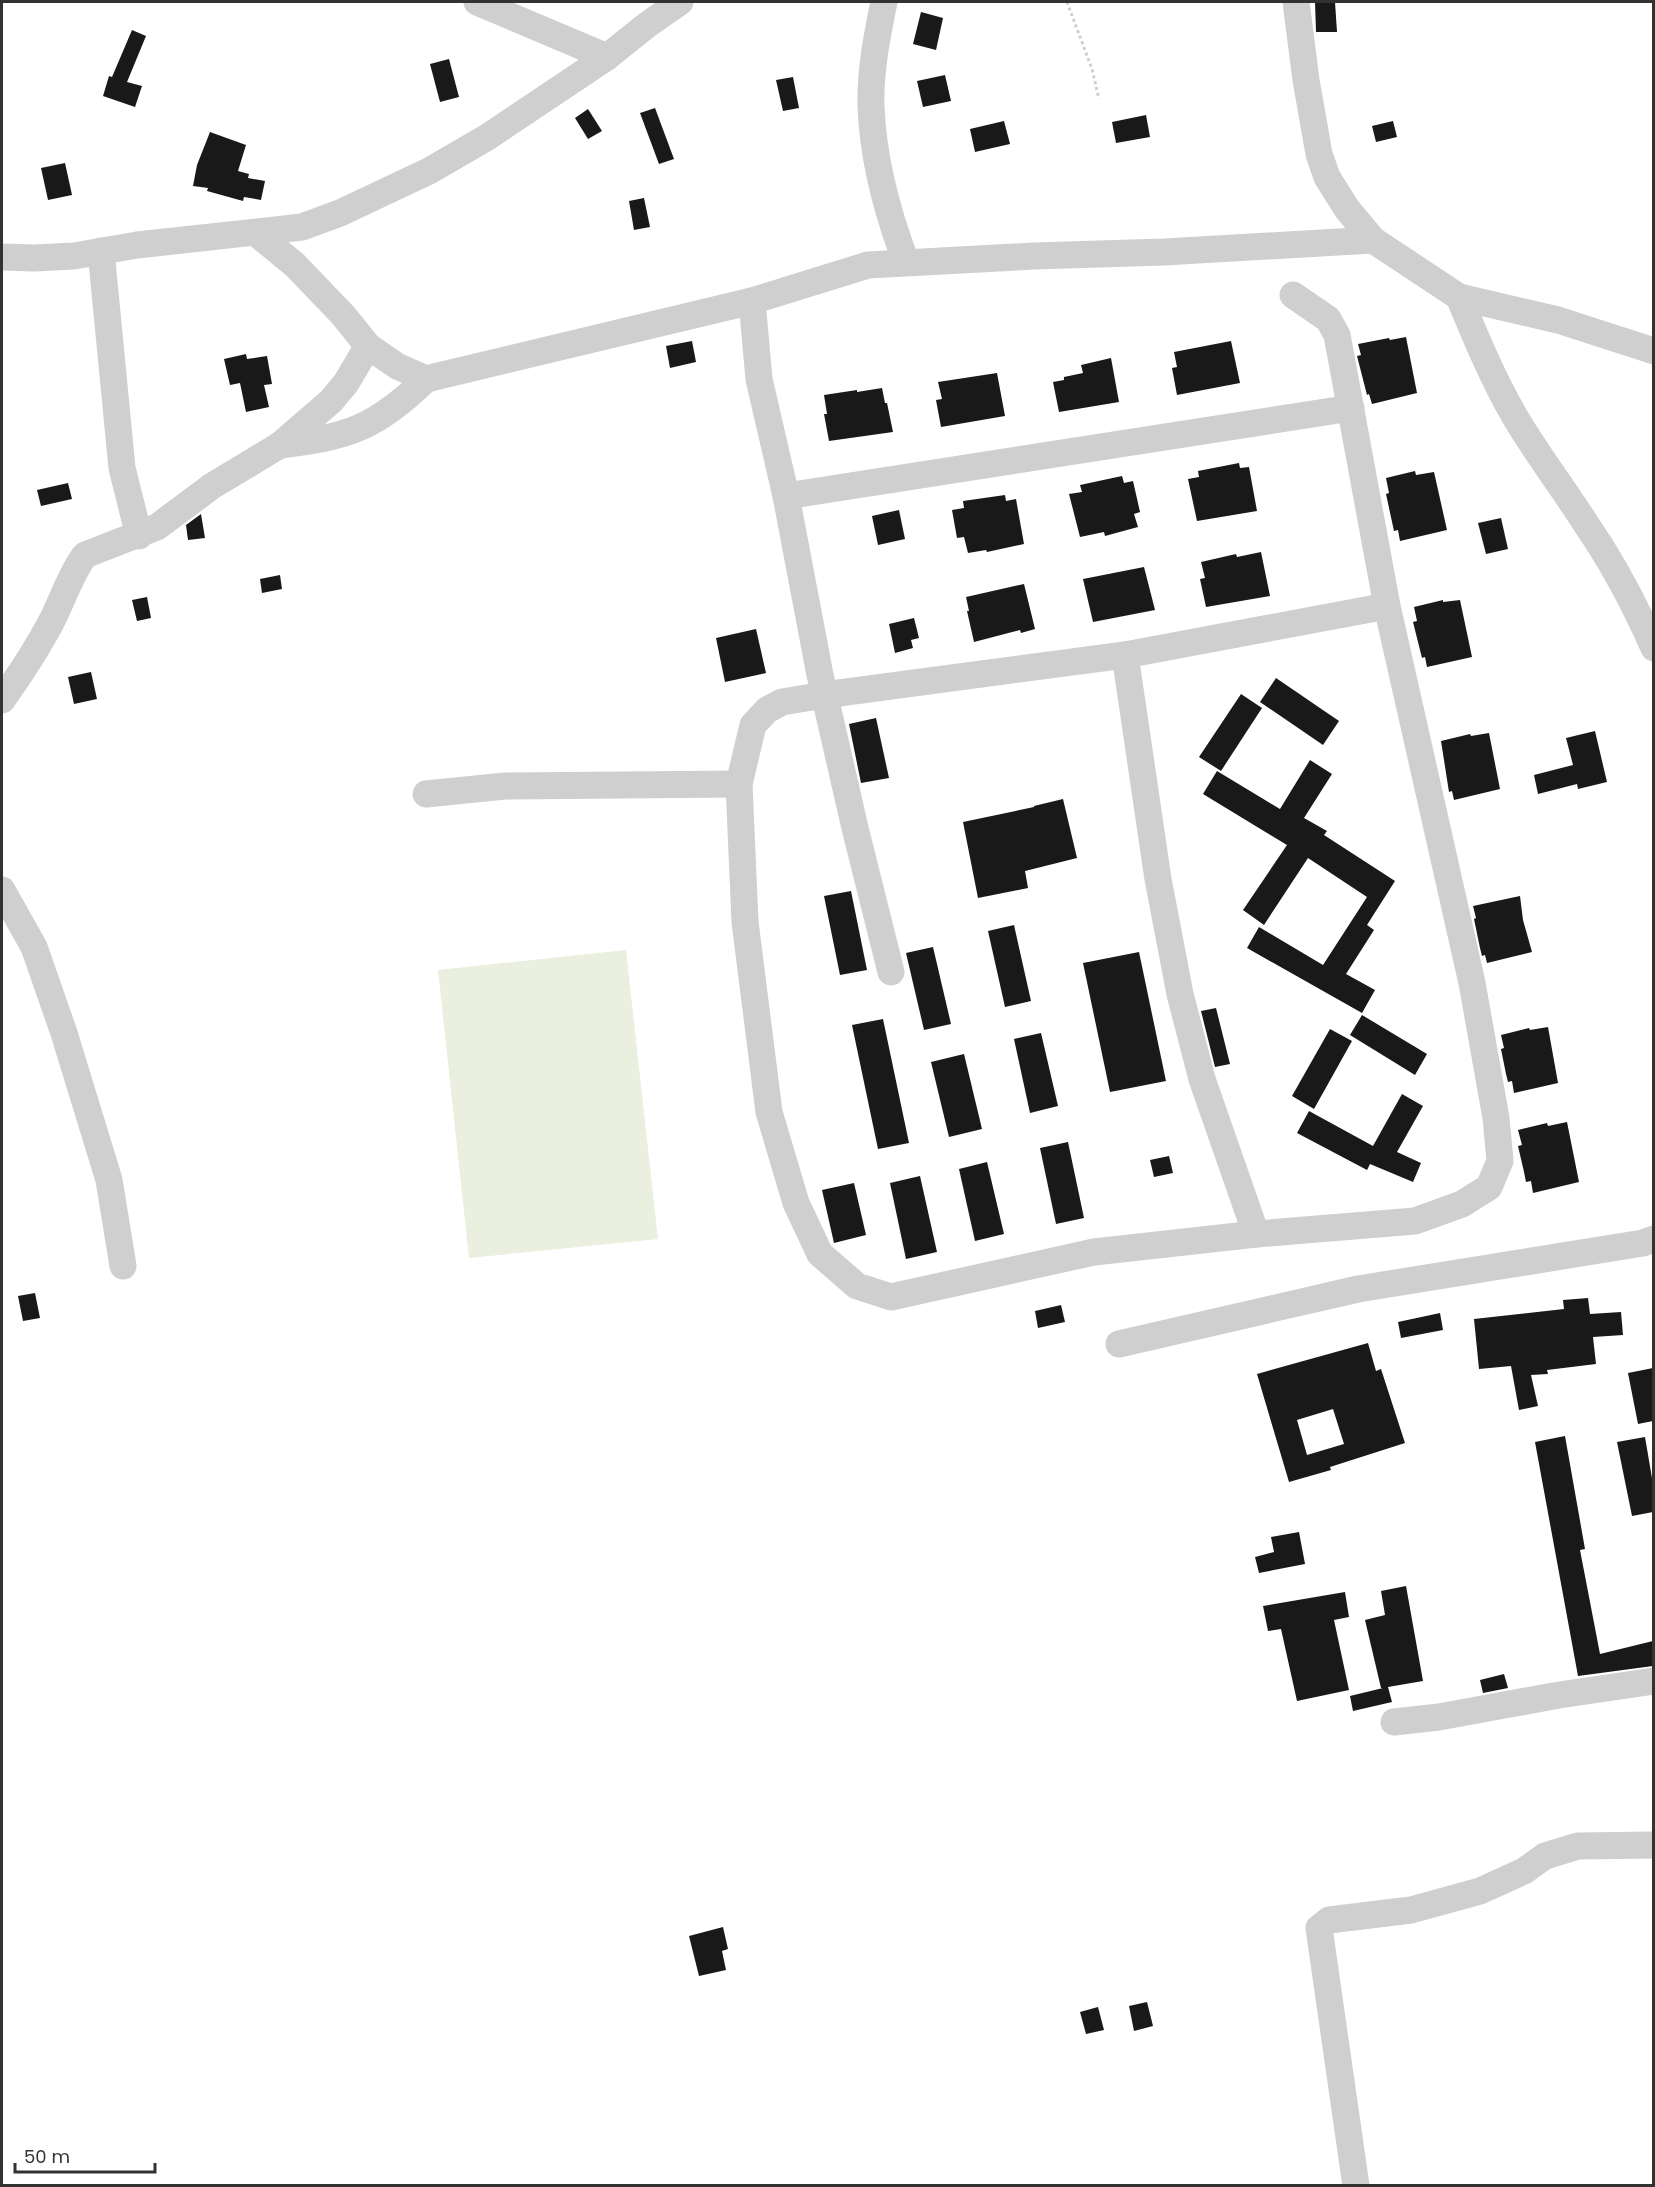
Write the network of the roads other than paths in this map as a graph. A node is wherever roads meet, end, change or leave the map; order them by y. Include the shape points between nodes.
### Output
1 (477, 2) edge
2 (680, 2) edge
3 (884, 2) edge
4 (1296, 2) edge
5 (607, 57) junction
6 (256, 233) junction
7 (1373, 240) junction
8 (101, 251) junction
9 (2, 257) edge
10 (906, 262) junction
11 (1293, 295) dead end
12 (1460, 297) junction
13 (752, 301) junction
14 (368, 346) junction
15 (1653, 351) edge
16 (426, 380) junction
17 (1350, 408) junction
18 (280, 444) junction
19 (786, 496) junction
20 (139, 536) junction
21 (1387, 606) junction
22 (1653, 648) edge
23 (1125, 656) junction
24 (824, 695) junction
25 (2, 700) edge
26 (739, 784) junction
27 (426, 794) dead end
28 (2, 890) edge
29 (891, 972) dead end
30 (1256, 1233) junction
31 (1653, 1239) edge
32 (123, 1266) dead end
33 (1119, 1344) dead end
34 (1653, 1681) edge
35 (1394, 1722) dead end
36 (1653, 1845) edge
37 (1356, 2186) edge

1 - 5 street
2 - 5 street
3 - 10 street via 873,64 871,106 883,190
4 - 7 street via 1319,154 1327,177 1347,209
5 - 6 street via 429,171 302,227
6 - 8 street
6 - 14 street via 295,265
7 - 10 street
7 - 12 street
8 - 9 street via 74,256
8 - 20 street via 122,468
10 - 13 street via 868,265
11 - 17 street via 1328,319 1336,335
12 - 15 street via 1558,320
12 - 22 street via 1514,416 1635,604
13 - 16 street
13 - 19 street via 759,379
14 - 16 street
14 - 18 street via 331,401
16 - 18 street via 392,410 354,431
17 - 19 street
17 - 21 street
18 - 20 street
19 - 24 street
20 - 25 street via 85,555 28,663
21 - 23 street
21 - 30 street via 1472,983 1500,1161 1489,1186 1462,1204 1415,1221
23 - 24 street
23 - 30 street via 1158,879 1180,994 1202,1079
24 - 26 street via 782,702 767,710 753,725
24 - 29 street
26 - 27 street via 505,786
26 - 30 street via 745,922 769,1112 796,1203 820,1254 857,1286 891,1298 1094,1252
28 - 32 street via 34,947 64,1033 109,1180
31 - 33 street via 1358,1288
34 - 35 street
36 - 37 street via 1578,1846 1545,1856 1524,1871 1480,1891 1411,1910 1321,1924

